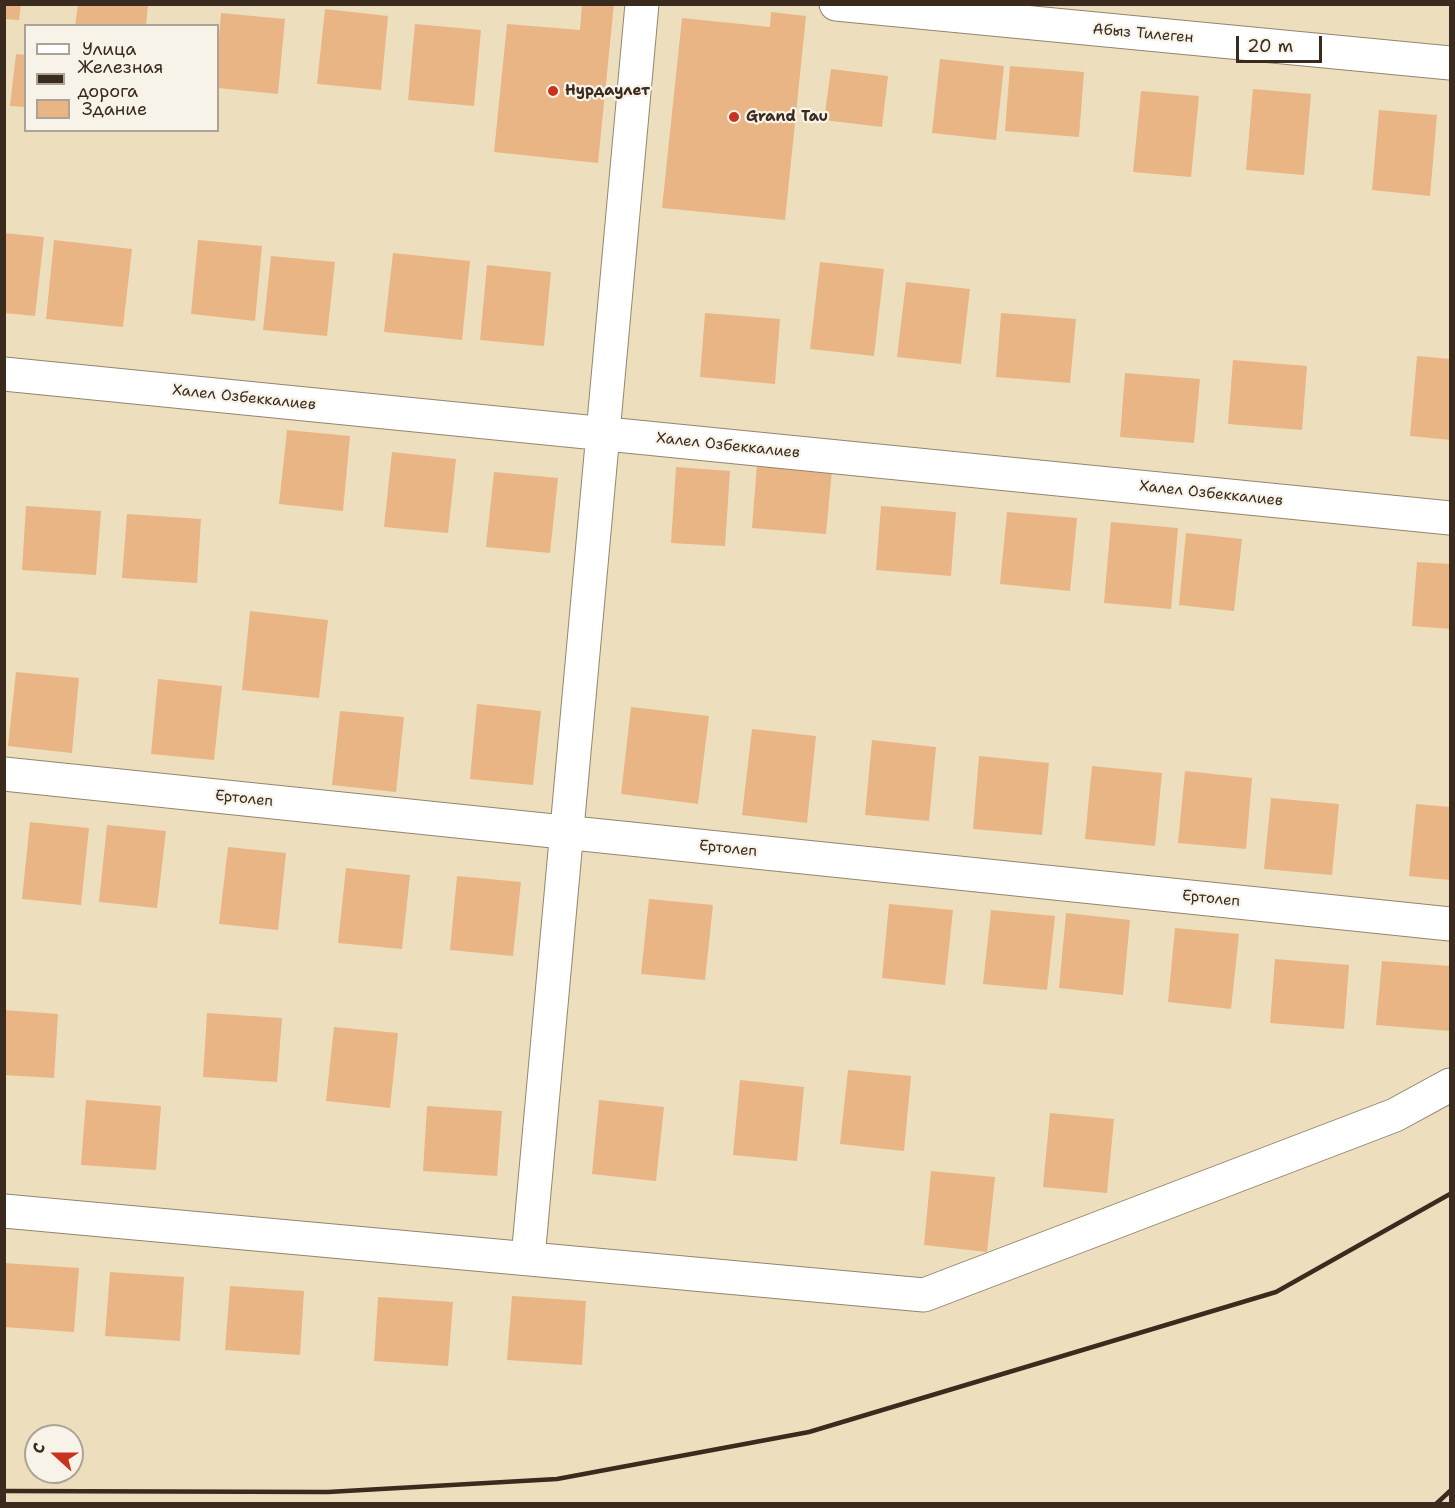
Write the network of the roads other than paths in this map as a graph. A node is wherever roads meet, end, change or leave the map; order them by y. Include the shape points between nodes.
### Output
1 (642, 4) edge
2 (836, 4) edge
3 (1450, 63) edge
4 (4, 374) edge
5 (603, 433) junction
6 (1450, 518) edge
7 (4, 774) edge
8 (566, 832) junction
9 (1450, 924) edge
10 (1450, 1085) edge
11 (4, 1211) edge
12 (528, 1258) junction

1 - 5 street
2 - 3 street, Абыз Тилеген
4 - 5 street, Халел Озбеккалиев
5 - 6 street, Халел Озбеккалиев
5 - 8 street
7 - 8 street, Ертолеп
8 - 9 street, Ертолеп
8 - 12 street
10 - 12 street via 1395,1115 924,1296
11 - 12 street

